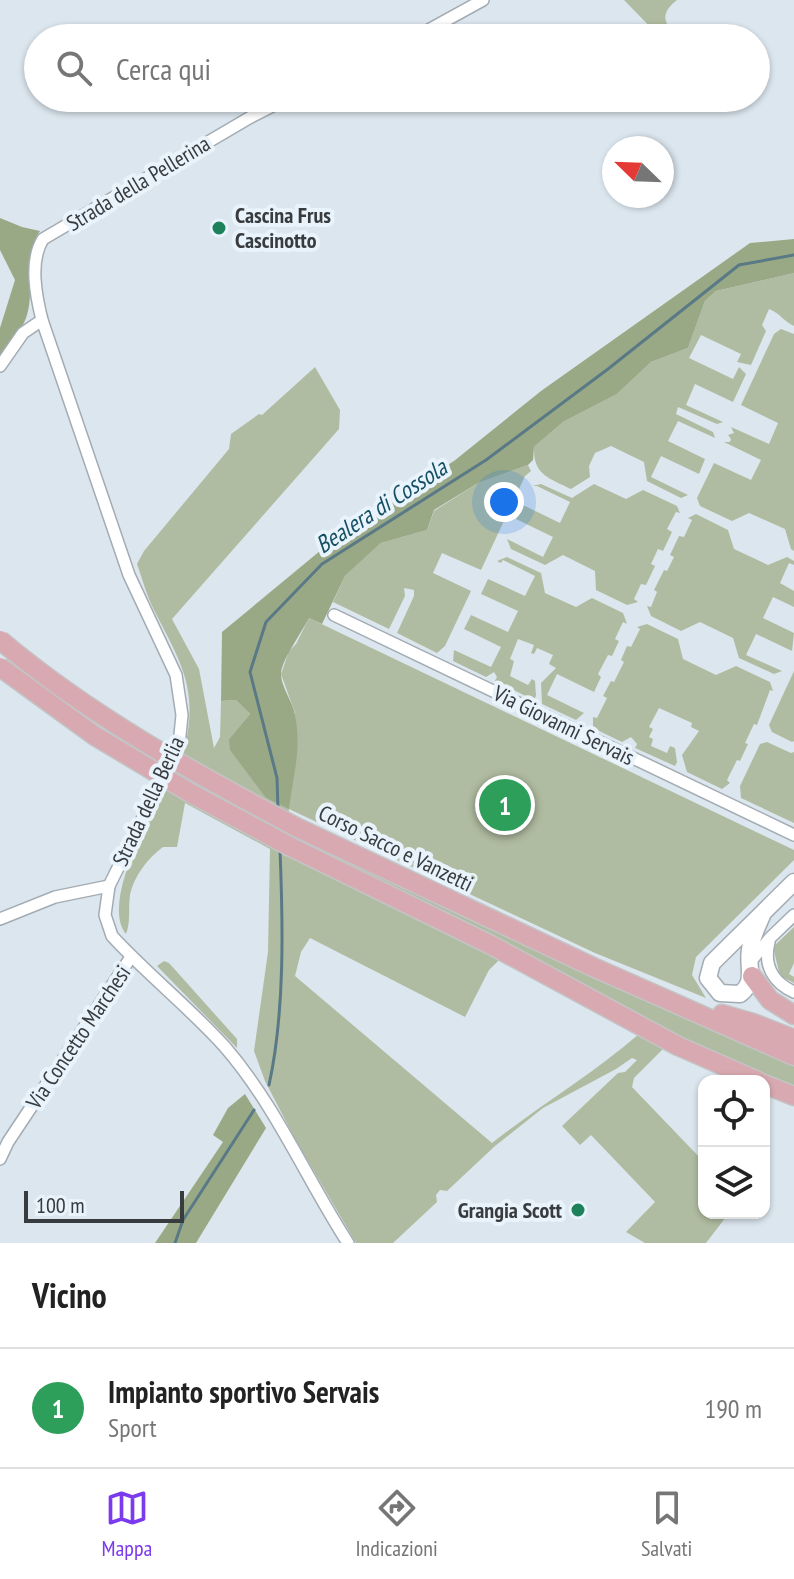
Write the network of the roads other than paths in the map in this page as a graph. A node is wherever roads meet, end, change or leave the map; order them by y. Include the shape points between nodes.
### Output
1 (483, 0) edge
2 (439, 24) edge
3 (261, 112) edge
4 (37, 300) joint
5 (42, 320) junction
6 (0, 366) edge
7 (334, 615) dead end
8 (0, 640) edge
9 (0, 667) edge
10 (794, 835) edge
11 (794, 882) edge
12 (109, 886) junction
13 (763, 913) junction
14 (794, 915) edge
15 (0, 919) edge
16 (770, 938) junction
17 (717, 956) junction
18 (131, 957) junction
19 (750, 966) junction
20 (794, 992) edge
21 (676, 1002) junction
22 (794, 1015) edge
23 (794, 1039) edge
24 (794, 1056) edge
25 (744, 1075) edge
26 (770, 1086) edge
27 (794, 1096) edge
28 (0, 1159) edge
29 (348, 1243) edge

1 - 2 street
3 - 4 street, Strada della Pellerina via 43,239 36,266
4 - 5 street, Strada della Berlia
5 - 6 street via 23,333
5 - 12 street, Strada della Berlia via 129,575 181,696 179,745
7 - 10 street, Via Giovanni Servais
8 - 21 main road, Corso Sacco e Vanzetti, bridge via 156,750 296,827
9 - 25 main road, Corso Sacco e Vanzetti, bridge via 148,769 678,1046
11 - 13 street
12 - 15 street via 55,897
12 - 18 street, Strada della Berlia via 105,915 112,936
13 - 17 street
13 - 19 street
14 - 16 street
16 - 19 street
16 - 20 street via 766,952 772,977
17 - 19 street via 733,951
17 - 19 street via 708,978 720,993 740,994 750,984
18 - 28 street, Via Concetto Marchesi
18 - 29 street, Strada della Berlia via 245,1073
19 - 22 main road via 770,1000
21 - 23 main road
21 - 24 main road, Corso Sacco e Vanzetti
26 - 27 main road

